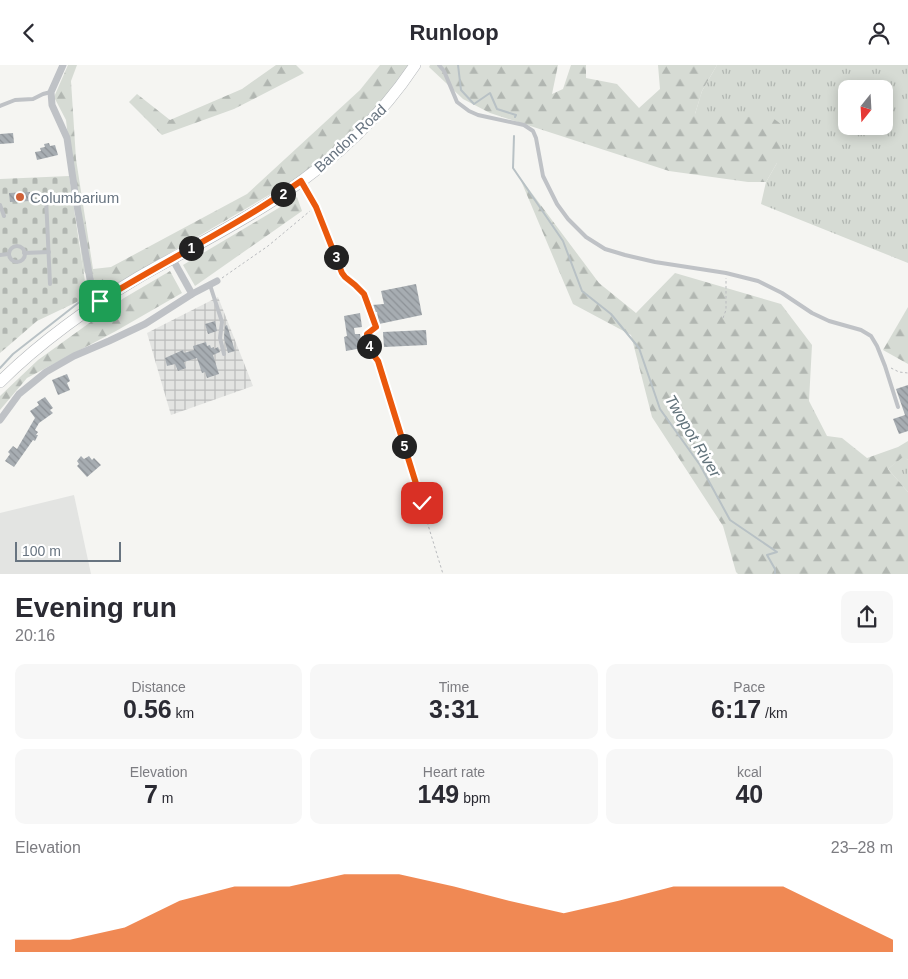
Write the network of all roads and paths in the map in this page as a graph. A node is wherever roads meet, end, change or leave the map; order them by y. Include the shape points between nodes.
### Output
1 (63, 65) edge
2 (415, 65) edge
3 (440, 65) edge
4 (51, 92) junction
5 (0, 106) edge
6 (301, 181) junction
7 (76, 201) junction
8 (0, 205) edge
9 (310, 211) dead end
10 (4, 216) dead end
11 (49, 252) junction
12 (24, 253) junction
13 (8, 254) junction
14 (0, 255) edge
15 (172, 258) junction
16 (726, 273) junction
17 (214, 283) junction
18 (50, 285) dead end
19 (192, 294) junction
20 (100, 301) junction
21 (724, 318) dead end
22 (376, 327) joint
23 (224, 354) dead end
24 (886, 366) junction
25 (908, 373) edge
26 (0, 382) edge
27 (898, 407) dead end
28 (0, 420) edge
29 (443, 574) edge

1 - 4 street
2 - 6 main road, Bandon Road via 401,87 362,131
3 - 16 lane via 457,102 469,111 524,125 533,131 543,176 568,219 586,237 605,249 625,255
4 - 5 lane
4 - 7 street via 52,105 67,138
6 - 15 main road, Bandon Road
6 - 22 lane via 316,207 342,273 364,294
7 - 11 lane via 46,198
7 - 20 street via 90,279
8 - 10 lane
9 - 17 path via 268,246
11 - 12 lane
11 - 18 lane
12 - 13 lane via 16,246
12 - 13 lane via 24,258 17,262
13 - 14 lane
15 - 19 street
15 - 20 main road, Bandon Road
16 - 21 path
16 - 24 lane via 758,281 828,321 861,330 871,336
17 - 19 street
17 - 23 lane
19 - 28 street via 145,323 46,372 19,394
20 - 26 main road, Bandon Road via 29,355
22 - 29 path via 367,334 369,349 378,361
24 - 25 path
24 - 27 lane

